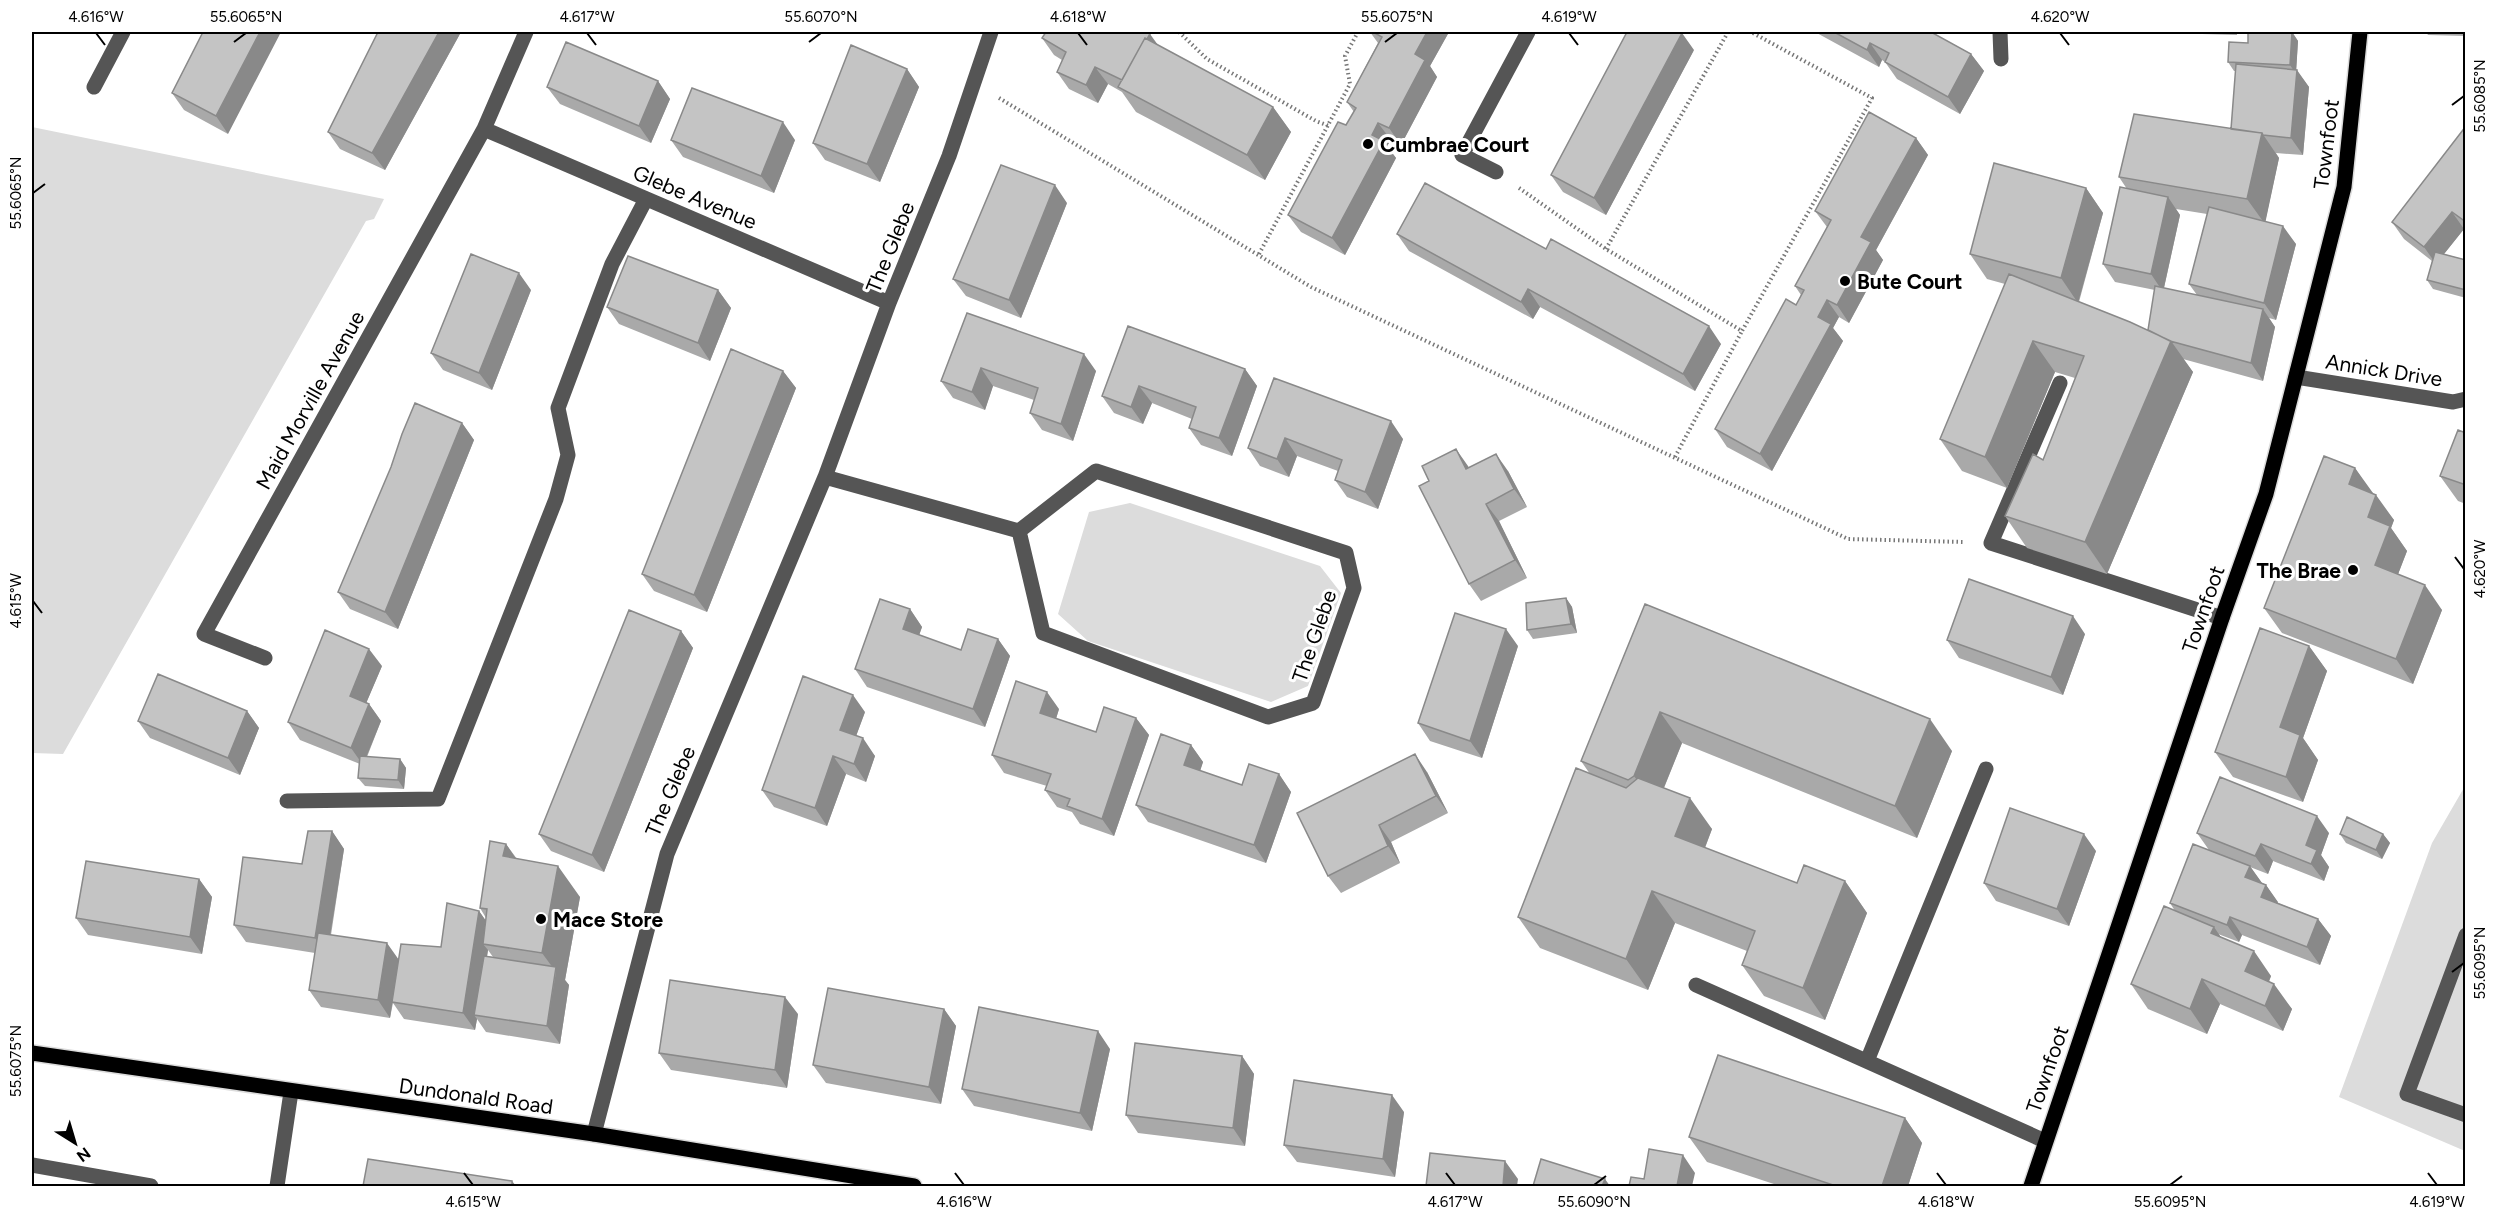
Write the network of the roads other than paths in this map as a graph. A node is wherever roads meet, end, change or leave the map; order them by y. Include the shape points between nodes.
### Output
1 (123, 32) edge
2 (526, 32) edge
3 (991, 32) edge
4 (1528, 32) edge
5 (2000, 32) edge
6 (2360, 32) edge
7 (2001, 59) dead end
8 (94, 87) dead end
9 (484, 129) junction
10 (1496, 172) road end
11 (646, 199) junction
12 (889, 303) junction
13 (2296, 377) junction
14 (2060, 383) edge
15 (2466, 399) edge
16 (825, 477) junction
17 (1019, 531) junction
18 (2222, 618) junction
19 (265, 658) dead end
20 (1986, 769) dead end
21 (287, 801) dead end
22 (2466, 935) edge
23 (1696, 985) dead end
24 (32, 1053) edge
25 (1867, 1062) junction
26 (291, 1092) junction
27 (2466, 1115) edge
28 (594, 1134) junction
29 (2045, 1142) junction
30 (32, 1165) edge
31 (151, 1186) edge
32 (277, 1186) edge
33 (914, 1186) edge
34 (2031, 1186) edge

1 - 8 street
2 - 9 street
3 - 12 street, The Glebe via 950,156
4 - 10 street via 1462,155
5 - 7 street
6 - 13 main road, Townfoot via 2344,187
9 - 11 street, Glebe Avenue
9 - 19 street, Maid Morville Avenue via 204,634
11 - 12 street, Glebe Avenue
11 - 21 street via 612,264 558,408 568,455 556,499 438,799
12 - 16 street, The Glebe
13 - 15 street, Annick Drive via 2453,402
13 - 18 main road, Townfoot via 2266,494
14 - 18 street via 1991,543
16 - 17 street
16 - 28 street, The Glebe via 667,854
17 - 17 street, The Glebe via 1096,471 1346,553 1354,588 1313,703 1268,717 1043,633
18 - 29 main road, Townfoot
20 - 25 street
22 - 27 street via 2407,1094
23 - 25 street
24 - 26 main road, Dundonald Road
25 - 29 street
26 - 28 main road, Dundonald Road
26 - 32 street
28 - 33 main road, Dundonald Road
29 - 34 main road, Townfoot
30 - 31 street

